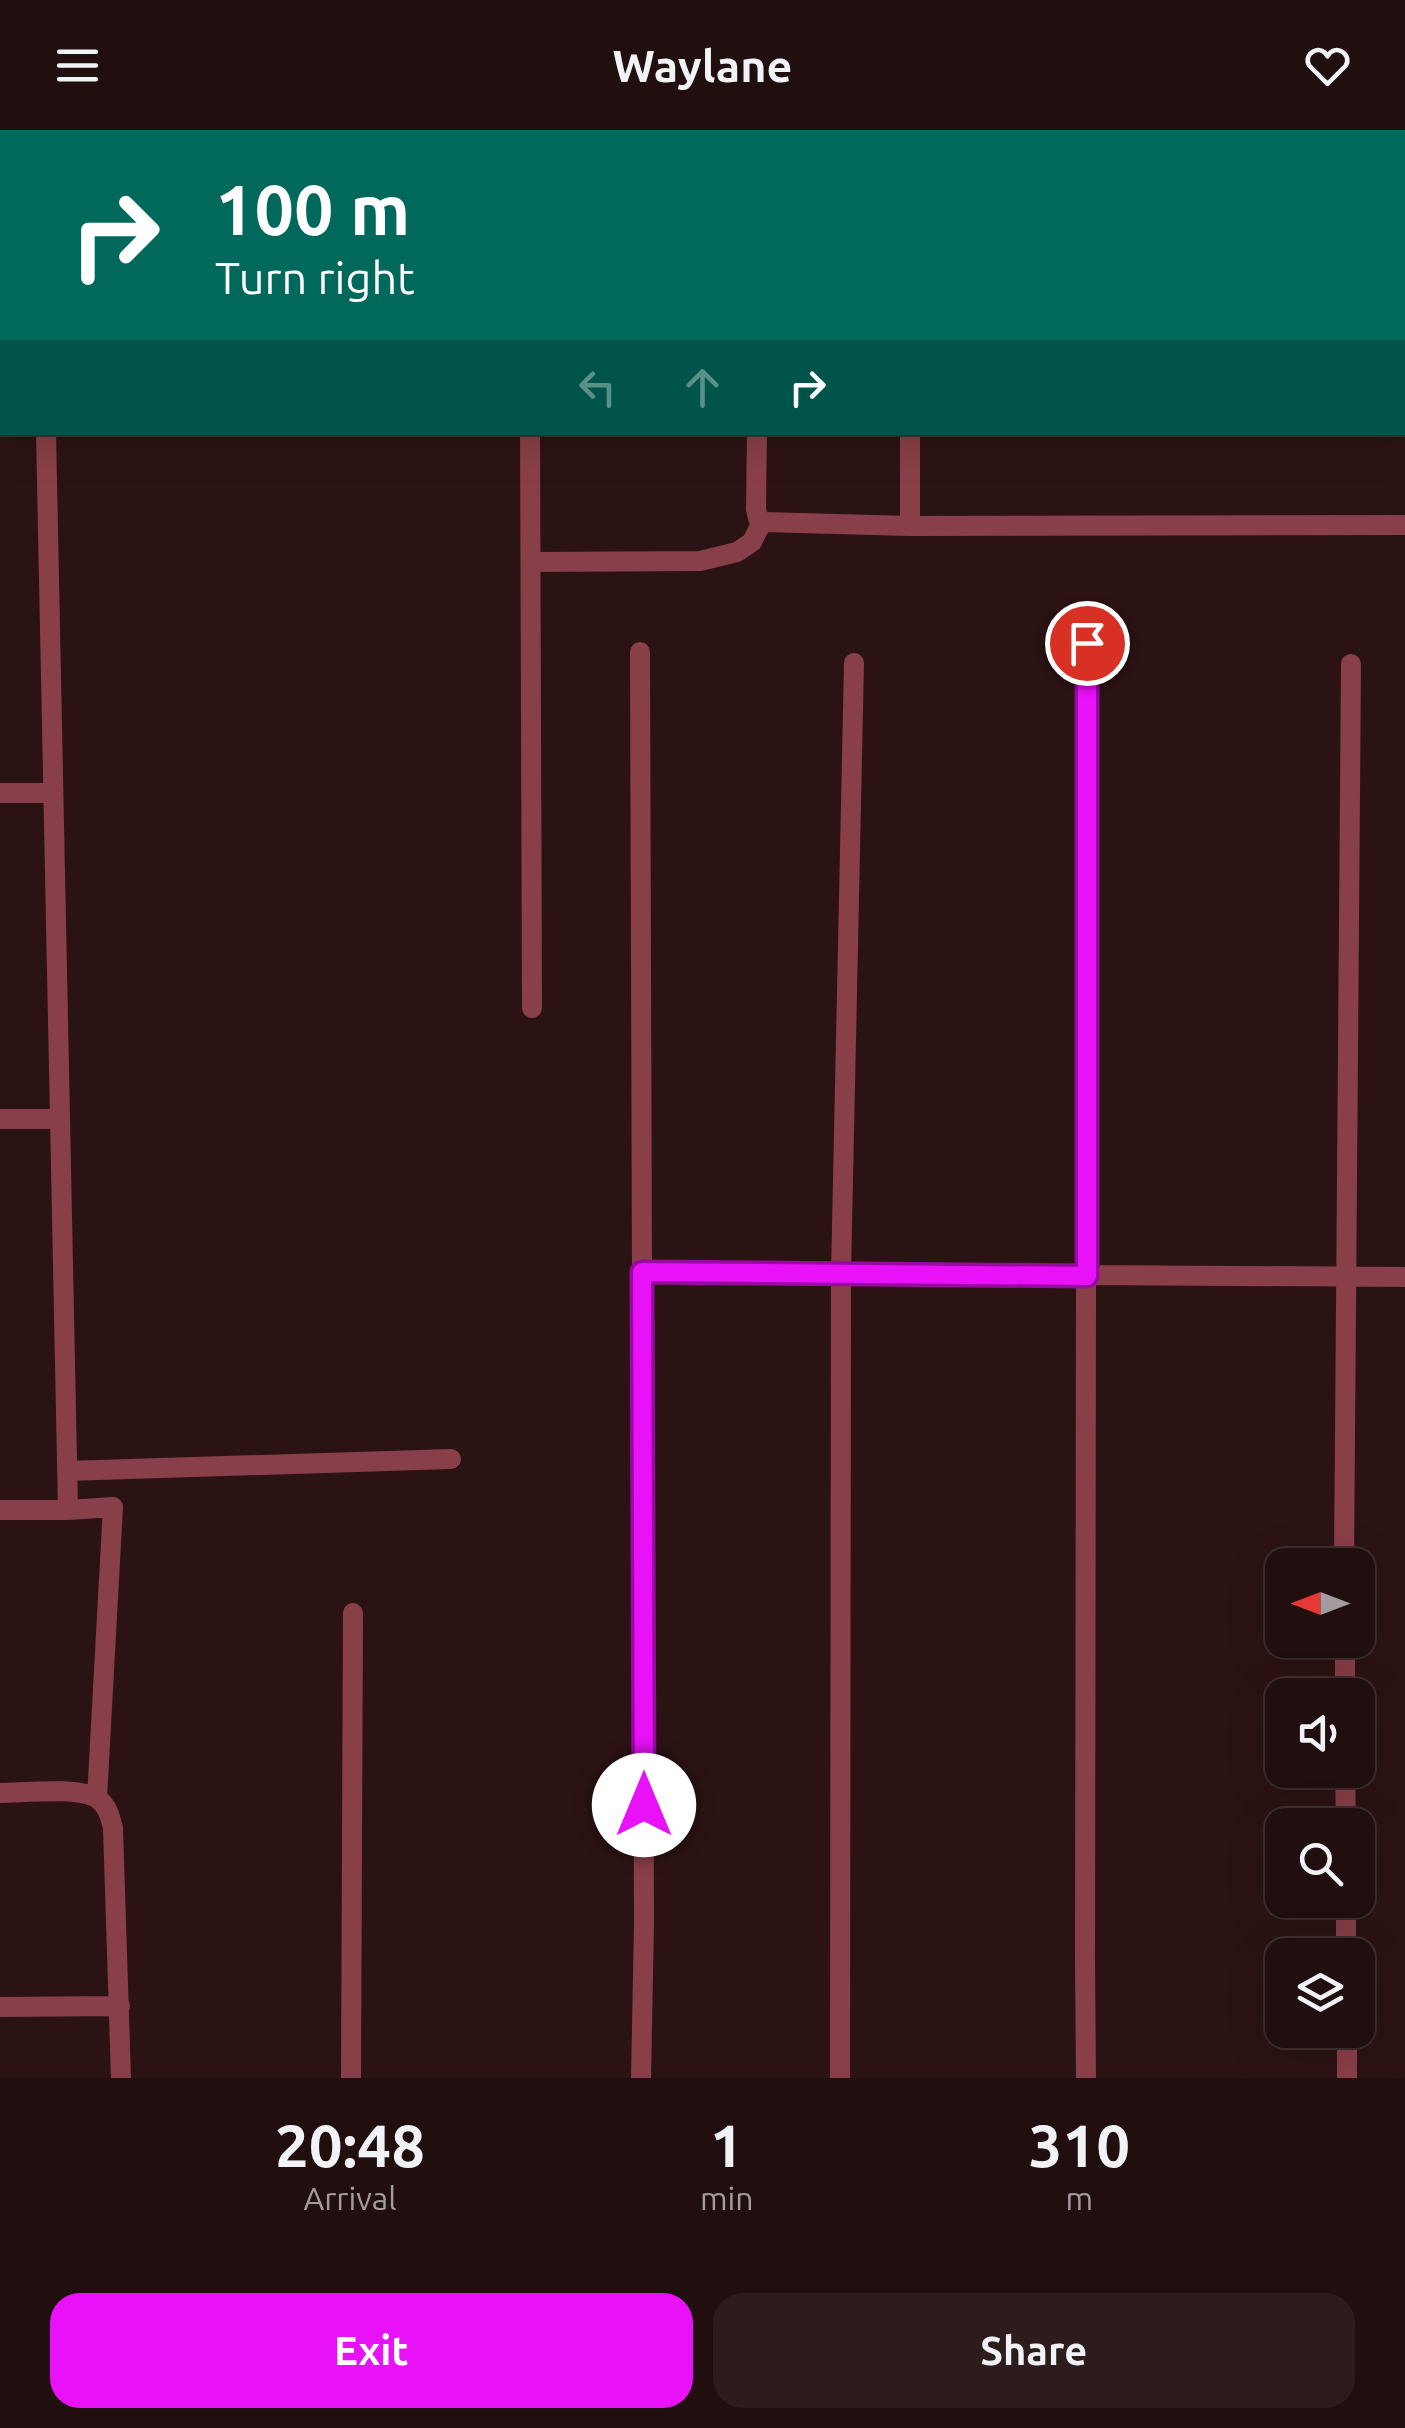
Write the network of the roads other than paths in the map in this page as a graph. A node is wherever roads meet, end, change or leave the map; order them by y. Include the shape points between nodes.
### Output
1 (46, 435) edge
2 (530, 435) edge
3 (757, 435) edge
4 (910, 435) edge
5 (762, 522) junction
6 (1405, 525) edge
7 (910, 526) junction
8 (531, 562) junction
9 (1087, 643) dead end
10 (640, 652) dead end
11 (854, 663) dead end
12 (1351, 664) dead end
13 (0, 793) edge
14 (53, 793) junction
15 (532, 1008) dead end
16 (0, 1119) edge
17 (60, 1119) junction
18 (642, 1272) junction
19 (841, 1274) junction
20 (1348, 1275) junction
21 (1087, 1276) junction
22 (1405, 1277) edge
23 (450, 1459) dead end
24 (68, 1472) junction
25 (0, 1510) edge
26 (68, 1510) junction
27 (1344, 1548) edge
28 (354, 1613) dead end
29 (0, 1793) edge
30 (97, 1798) junction
31 (120, 2006) junction
32 (0, 2008) edge
33 (1347, 2048) edge
34 (121, 2078) edge
35 (351, 2078) edge
36 (641, 2078) edge
37 (840, 2078) edge
38 (1086, 2078) edge
39 (1347, 2078) edge

1 - 14 street
2 - 8 street
3 - 5 street via 756,509
4 - 7 street
5 - 7 street
5 - 8 street via 752,542 700,562
6 - 7 street
8 - 15 street
9 - 21 street
10 - 18 street
11 - 19 street
12 - 20 street
13 - 14 street
14 - 17 street
16 - 17 street
17 - 24 street
18 - 19 street
18 - 36 street
19 - 21 street
19 - 37 street
20 - 21 street
20 - 22 street
20 - 27 street
21 - 38 street
23 - 24 street
24 - 26 street
25 - 26 street
26 - 30 street via 114,1507
28 - 35 street
29 - 30 street
30 - 31 street via 113,1828
31 - 32 street
31 - 34 street
33 - 39 street

